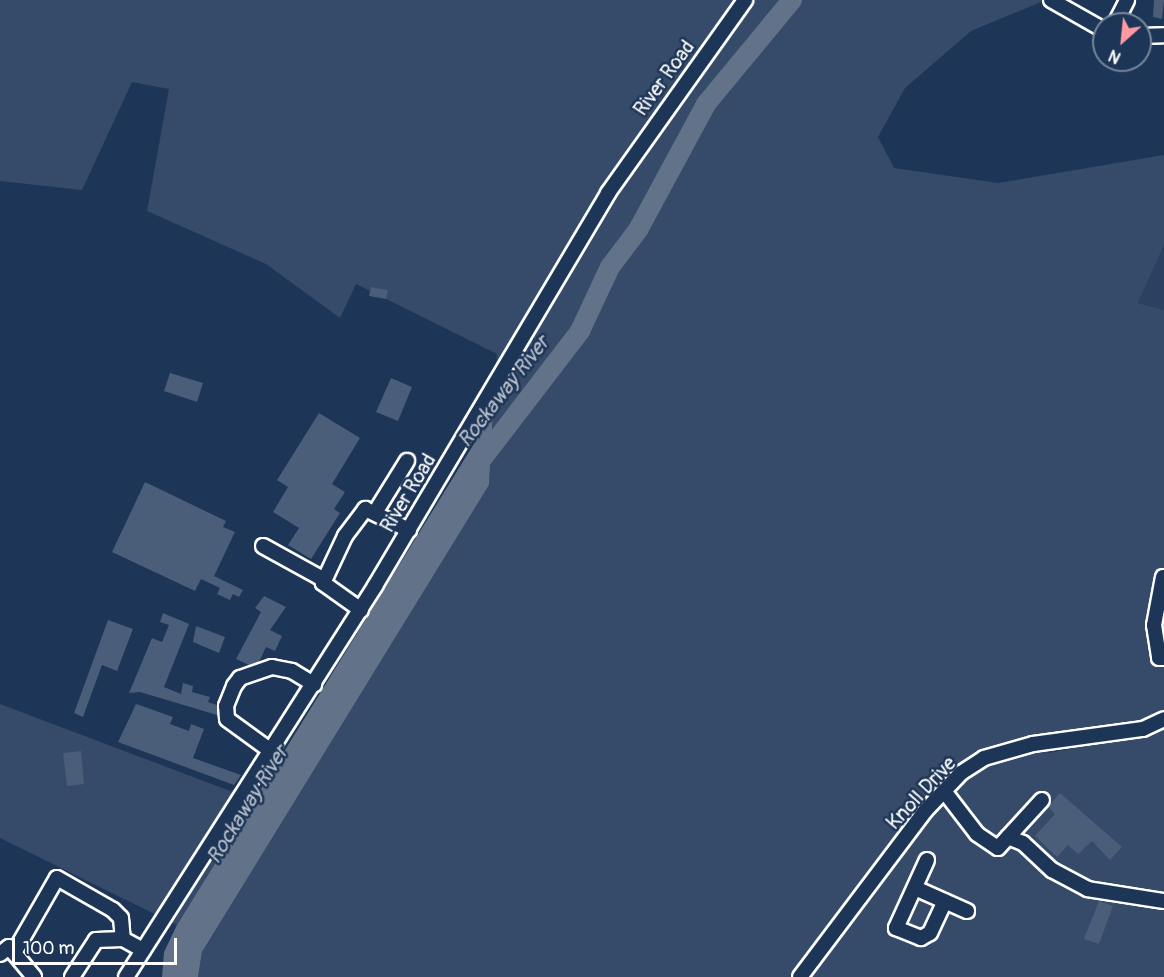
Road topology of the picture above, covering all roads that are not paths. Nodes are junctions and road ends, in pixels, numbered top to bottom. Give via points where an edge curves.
1 (746, 0) edge
2 (1051, 0) edge
3 (1092, 23) edge
4 (407, 461) dead end
5 (376, 511) junction
6 (409, 530) junction
7 (263, 546) dead end
8 (1163, 577) edge
9 (323, 579) junction
10 (360, 610) junction
11 (1164, 658) edge
12 (314, 684) junction
13 (1164, 719) edge
14 (271, 751) junction
15 (944, 791) junction
16 (1042, 800) dead end
17 (1008, 837) junction
18 (927, 860) dead end
19 (915, 888) junction
20 (945, 901) junction
21 (1164, 901) edge
22 (968, 911) dead end
23 (123, 939) junction
24 (143, 950) junction
25 (7, 954) edge
26 (34, 977) edge
27 (72, 977) edge
28 (126, 977) edge
29 (800, 977) edge

1 - 6 street, River Road via 608,193
2 - 3 street
4 - 5 street
5 - 6 street
5 - 9 street via 365,509
6 - 10 street, River Road
7 - 9 street
8 - 11 street via 1154,625 1159,658
9 - 10 street via 322,583
10 - 12 street, River Road
12 - 14 street, River Road
12 - 14 street via 292,671 272,667 240,678 234,686 227,719
13 - 15 street, Knoll Drive via 1143,729 1033,744 984,758
14 - 24 street, River Road
15 - 17 street via 977,834 998,848
15 - 29 street, Knoll Drive
16 - 17 street
17 - 21 street via 1023,843 1052,870 1087,889
18 - 19 street
19 - 20 street
19 - 20 street via 896,928 914,939 930,933
20 - 22 street
23 - 24 street
23 - 25 street via 121,918 113,910 57,878
23 - 27 street via 96,940
24 - 28 street, River Road
25 - 26 street

